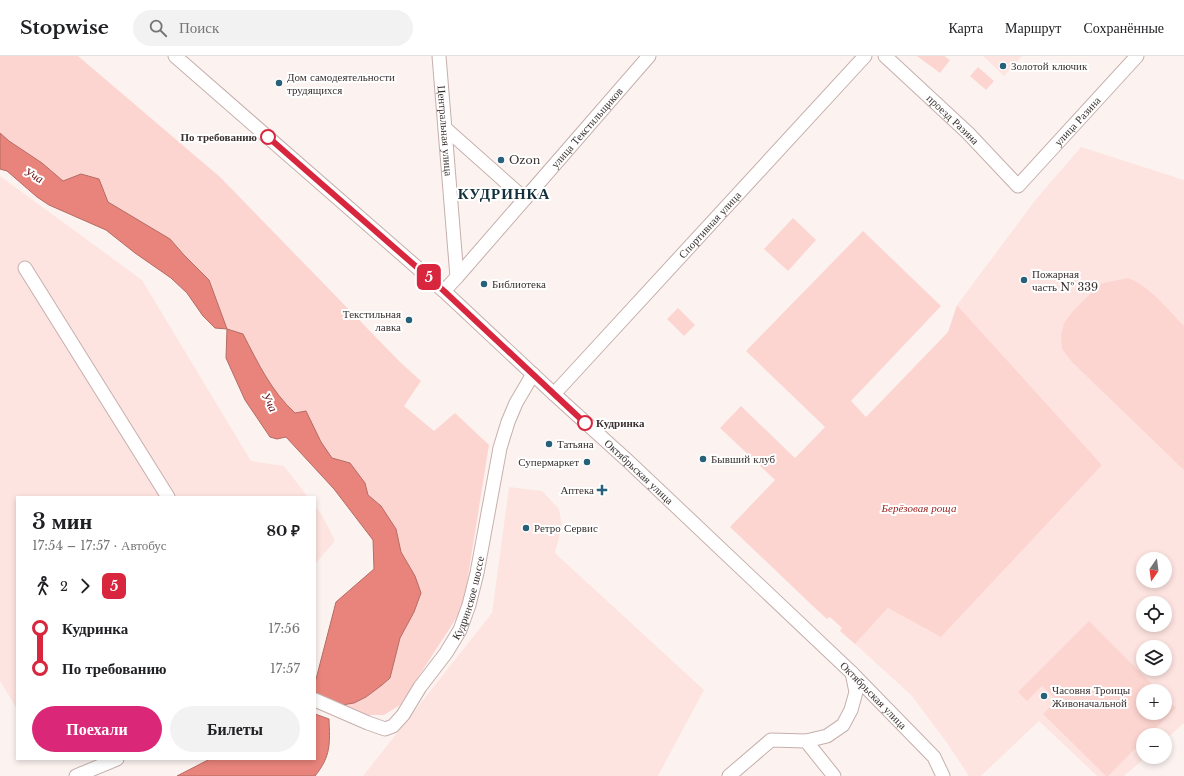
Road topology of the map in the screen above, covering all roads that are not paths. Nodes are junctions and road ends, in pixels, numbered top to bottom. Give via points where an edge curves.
1 (175, 56) edge
2 (439, 56) edge
3 (649, 56) edge
4 (865, 56) edge
5 (885, 56) edge
6 (1137, 56) edge
7 (445, 128) junction
8 (1018, 186) joint
9 (525, 199) junction
10 (24, 268) dead end
11 (457, 277) junction
12 (444, 291) junction
13 (534, 374) junction
14 (554, 394) junction
15 (167, 496) edge
16 (852, 673) junction
17 (316, 700) edge
18 (806, 741) junction
19 (115, 760) edge
20 (76, 776) edge
21 (729, 776) edge
22 (834, 776) edge
23 (943, 776) edge

1 - 12 street, Октябрьская улица
2 - 7 street, Центральная улица
3 - 9 street, улица Текстильщиков
4 - 14 street, Спортивная улица
5 - 8 street, проезд Разина via 968,133
6 - 8 street, улица Разина
7 - 9 street
7 - 11 street, Центральная улица
9 - 11 street, улица Текстильщиков
10 - 15 street
11 - 12 street, улица Текстильщиков
12 - 13 street, Октябрьская улица
13 - 14 street, Октябрьская улица
13 - 17 street, Кудринское шоссе via 516,403 508,422 500,448 469,605 460,630 446,653 403,715 393,726 385,729
14 - 16 street, Октябрьская улица
16 - 18 street via 856,692 843,725 827,736
16 - 23 street, Октябрьская улица via 934,757
18 - 21 street via 771,740
18 - 22 street
19 - 20 street

